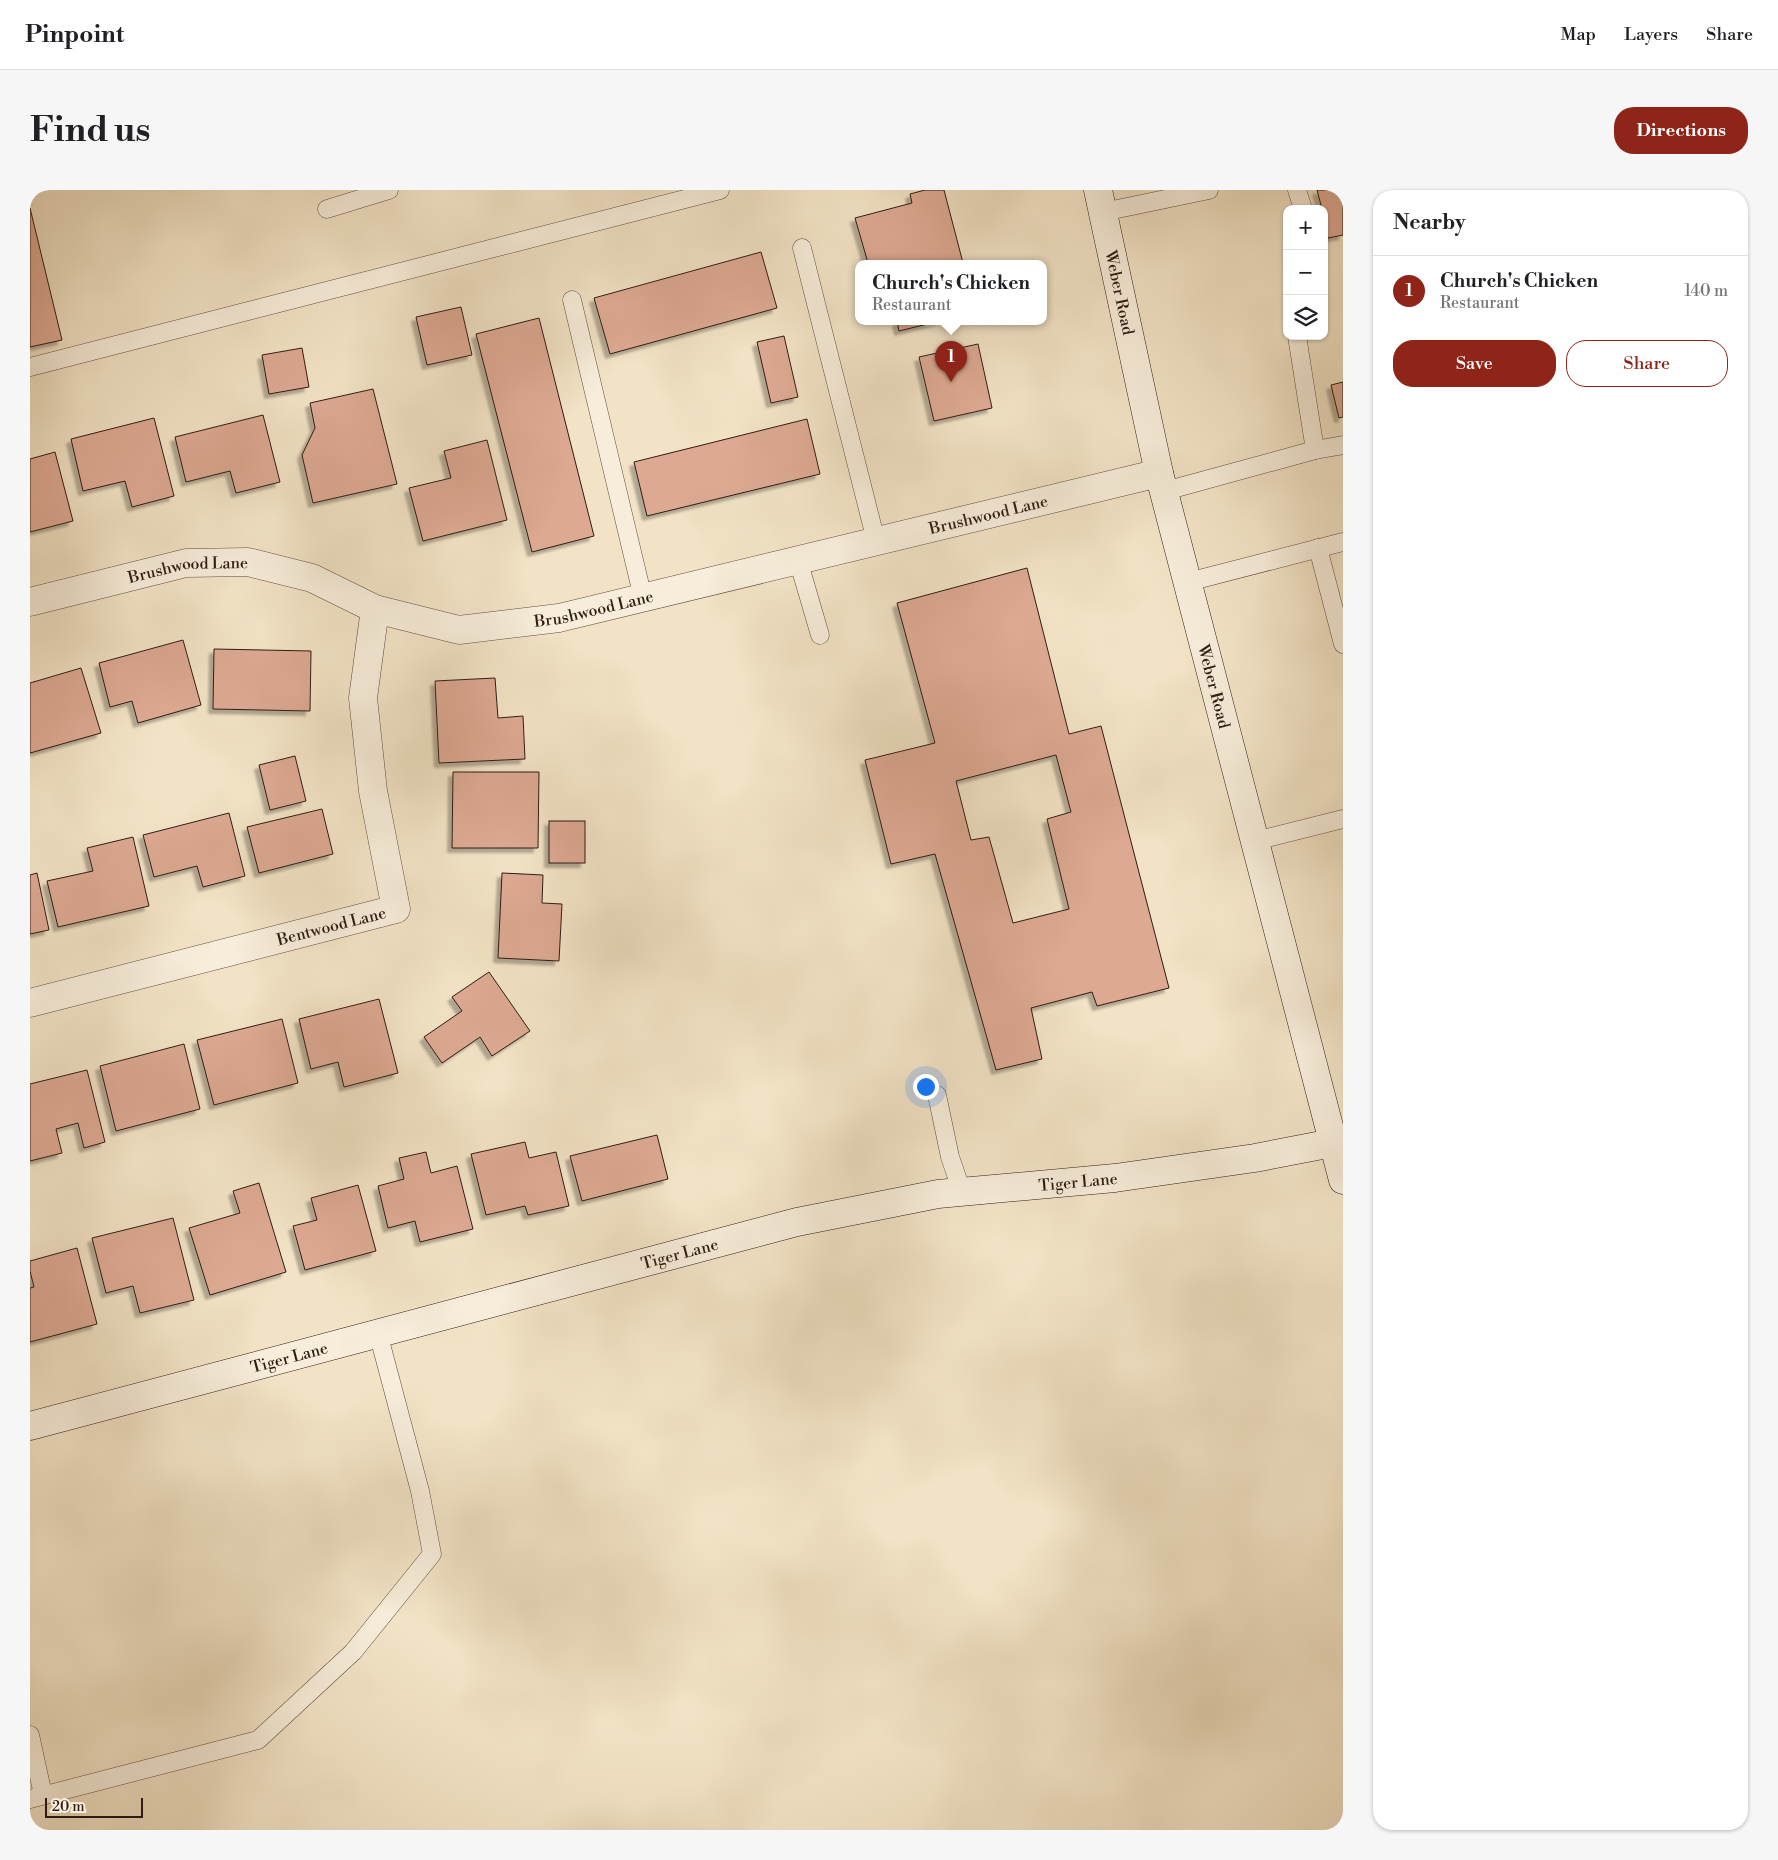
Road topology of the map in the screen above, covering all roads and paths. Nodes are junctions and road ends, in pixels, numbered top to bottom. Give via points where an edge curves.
1 (389, 190) edge
2 (720, 190) edge
3 (1209, 190) edge
4 (1297, 190) edge
5 (1100, 201) edge
6 (1302, 205) edge
7 (327, 209) dead end
8 (802, 248) dead end
9 (572, 300) dead end
10 (1298, 340) edge
11 (30, 367) edge
12 (1343, 445) edge
13 (1315, 450) junction
14 (1162, 482) junction
15 (876, 541) junction
16 (1343, 542) edge
17 (1318, 548) junction
18 (798, 560) junction
19 (1188, 582) junction
20 (643, 598) junction
21 (30, 602) edge
22 (375, 609) junction
23 (820, 635) dead end
24 (1343, 644) edge
25 (1343, 819) edge
26 (1255, 841) junction
27 (30, 1003) edge
28 (937, 1095) dead end
29 (1339, 1143) edge
30 (1343, 1180) edge
31 (962, 1192) junction
32 (378, 1334) junction
33 (30, 1426) edge
34 (30, 1735) edge
35 (37, 1797) edge

1 - 7 lane
2 - 11 lane
3 - 5 lane
4 - 6 lane
5 - 14 street, Weber Road
8 - 15 lane
9 - 20 lane
10 - 13 lane
12 - 13 lane
13 - 14 lane
14 - 15 street, Brushwood Lane
14 - 19 street, Weber Road
15 - 18 street, Brushwood Lane
16 - 17 lane
17 - 19 lane
17 - 24 lane
18 - 20 street, Brushwood Lane
18 - 23 lane
19 - 26 street, Weber Road
20 - 22 street, Brushwood Lane via 559,618 459,630
21 - 22 street, Brushwood Lane via 186,563 248,562 312,578
22 - 27 street, Bentwood Lane via 363,698 373,791 396,909
25 - 26 lane
26 - 29 street, Weber Road
28 - 31 lane via 950,1157
29 - 30 street, Weber Road
29 - 31 street, Tiger Lane via 1115,1178
31 - 32 street, Tiger Lane via 797,1222
32 - 33 street, Tiger Lane
32 - 35 lane via 420,1491 432,1554 353,1652 258,1740
34 - 35 lane

